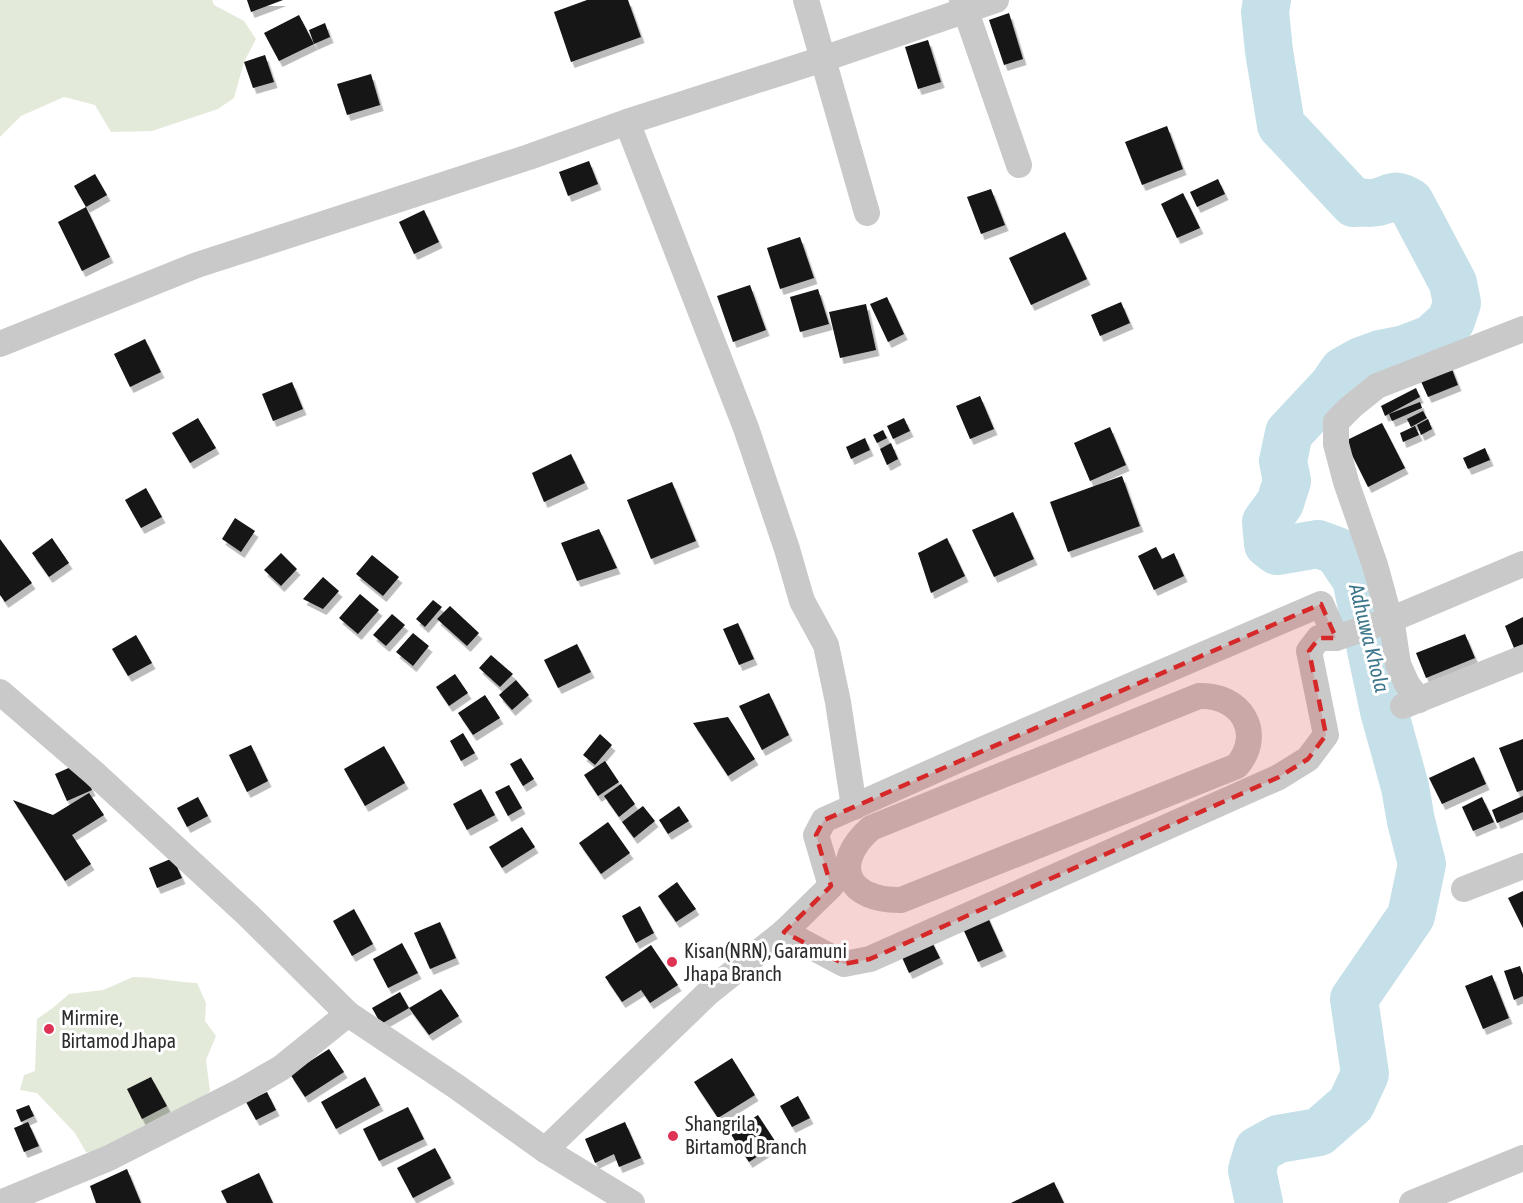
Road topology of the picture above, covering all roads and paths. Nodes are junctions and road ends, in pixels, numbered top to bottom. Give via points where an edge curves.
1 (806, 0) edge
2 (996, 0) edge
3 (964, 5) edge
4 (823, 59) junction
5 (627, 122) junction
6 (1019, 165) dead end
7 (867, 213) dead end
8 (1523, 329) edge
9 (0, 344) edge
10 (1523, 564) edge
11 (1386, 622) junction
12 (1341, 636) junction
13 (1523, 658) edge
14 (0, 692) edge
15 (1199, 696) joint
16 (854, 807) junction
17 (1523, 866) edge
18 (1464, 889) dead end
19 (784, 932) junction
20 (348, 1014) junction
21 (545, 1150) junction
22 (1523, 1158) edge
23 (0, 1203) edge
24 (632, 1203) edge
25 (1412, 1203) edge

1 - 4 street
2 - 3 street
3 - 4 street
3 - 6 street
4 - 5 street
4 - 7 street
5 - 9 street via 197,265
5 - 16 street via 746,428 802,601 826,645
8 - 11 street via 1377,386 1336,422 1335,444 1375,566
10 - 11 street
11 - 12 street
11 - 13 street via 1411,703
12 - 16 street via 1321,604
12 - 19 street via 1319,638 1309,651 1326,735 1308,759 1279,777 870,959 844,964
14 - 20 street via 249,916
15 - 15 street via 871,828 851,850 848,863 854,884 878,898 902,900 1237,766 1250,742 1242,716 1223,699
16 - 19 street via 824,820 816,836 831,886
17 - 18 street
19 - 21 street via 709,992
20 - 21 street
20 - 23 street via 281,1068 234,1095 109,1158
21 - 24 street
22 - 25 street

